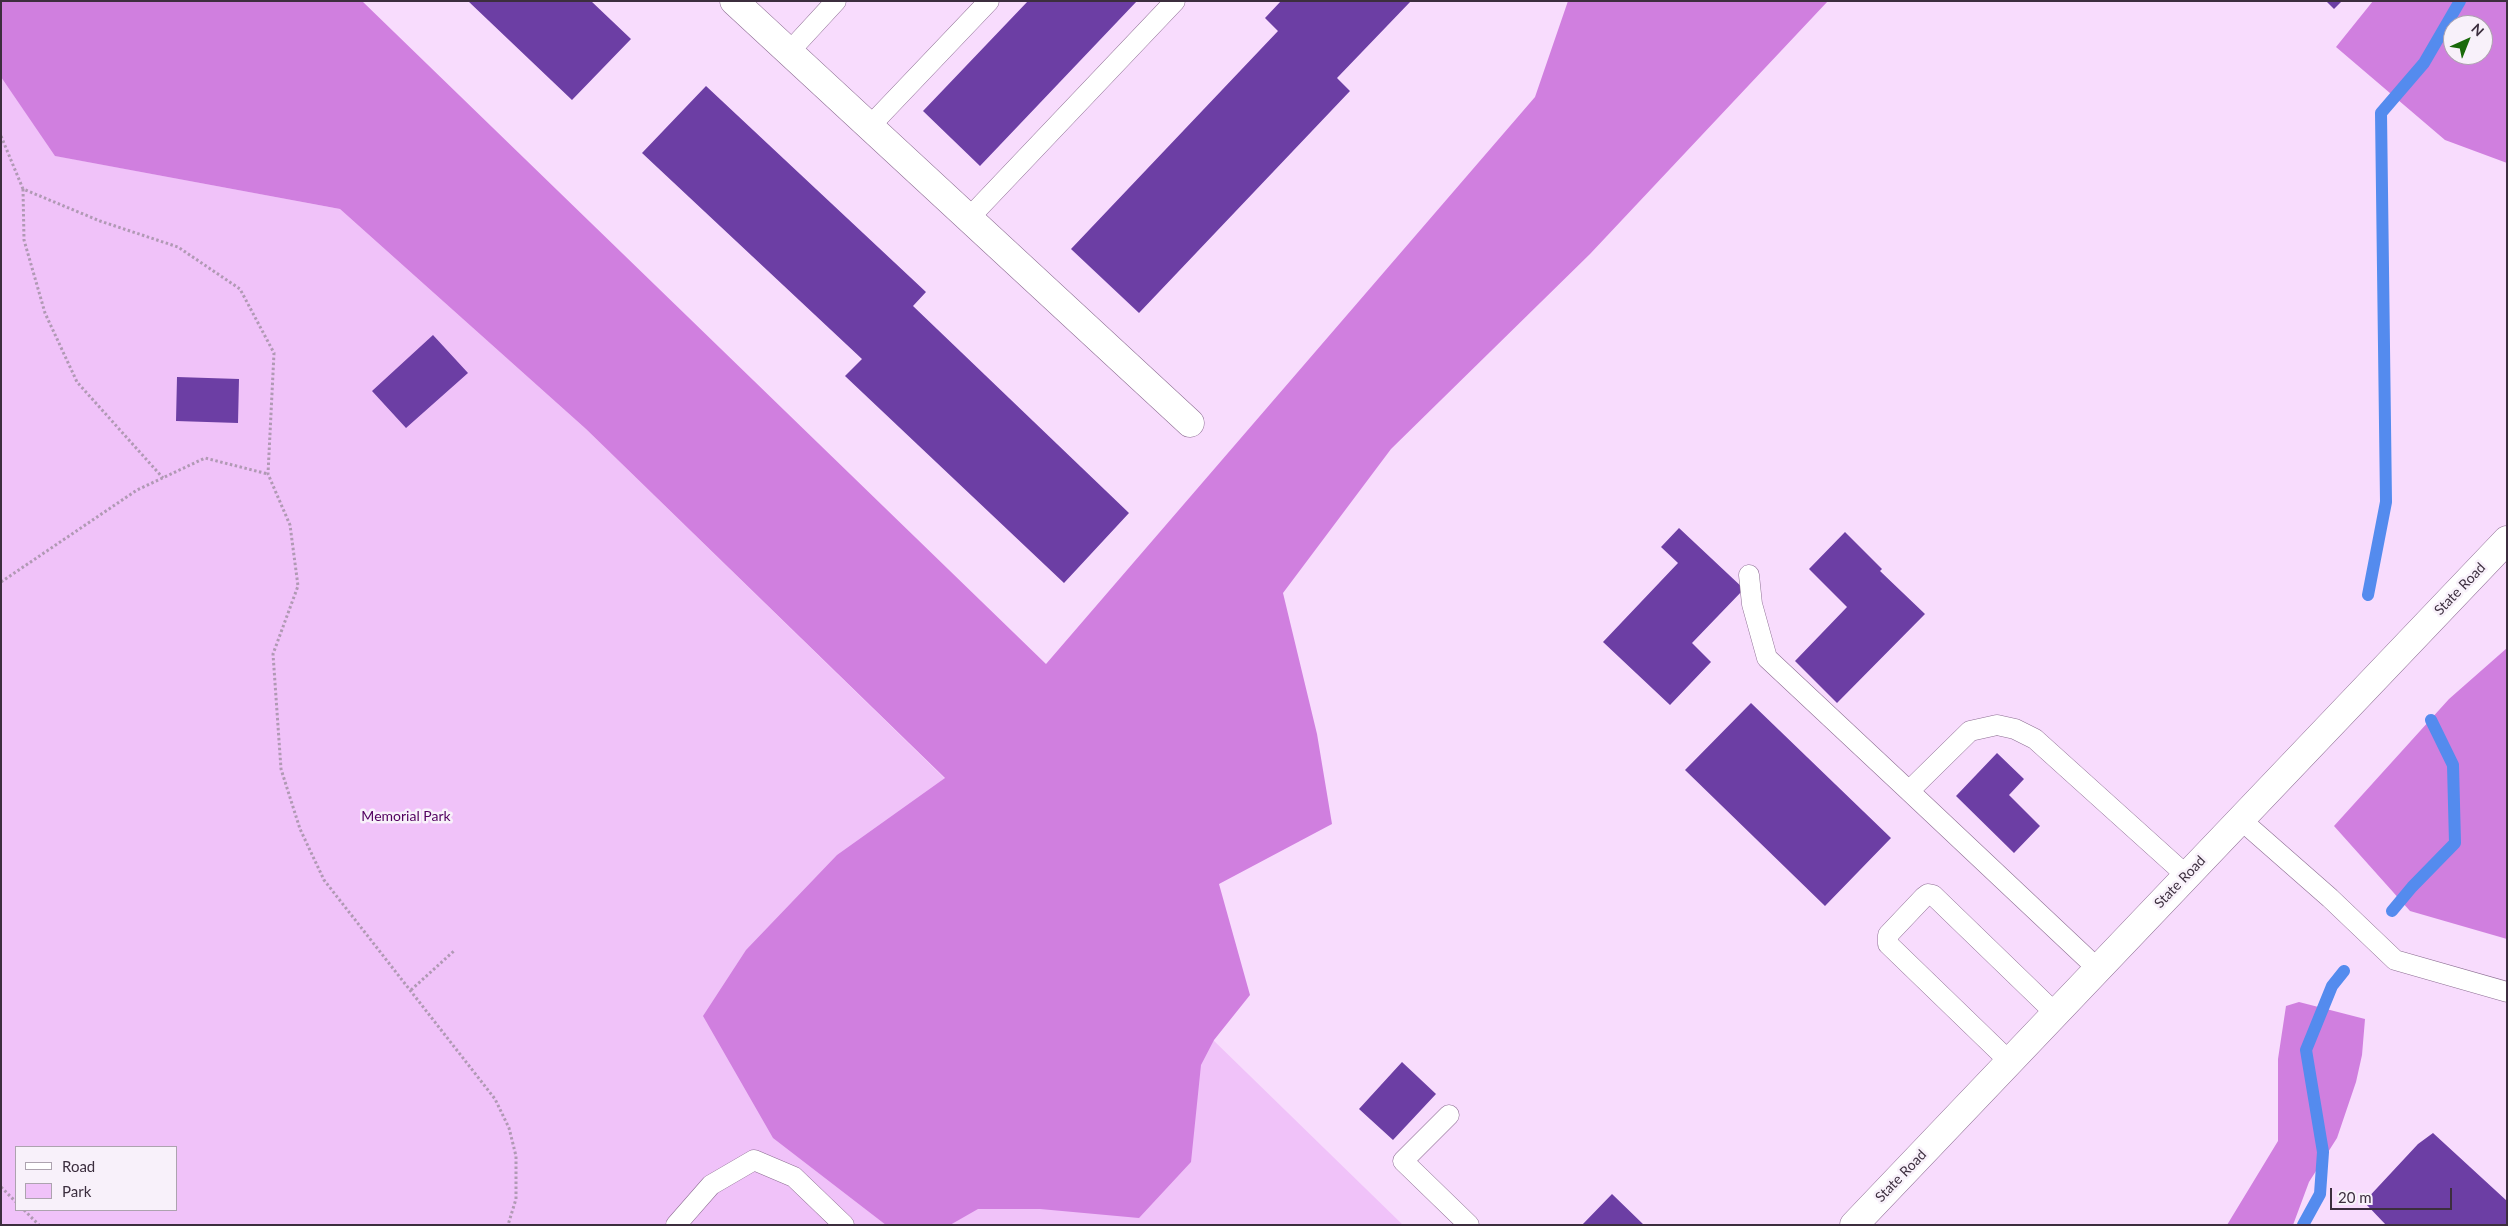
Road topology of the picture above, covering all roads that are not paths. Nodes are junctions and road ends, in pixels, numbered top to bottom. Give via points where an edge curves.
1 (734, 1) edge
2 (836, 1) edge
3 (989, 1) edge
4 (1175, 1) edge
5 (789, 52) junction
6 (870, 126) junction
7 (969, 218) junction
8 (1190, 423) dead end
9 (2507, 540) edge
10 (1749, 574) dead end
11 (1909, 791) junction
12 (2240, 819) junction
13 (2186, 876) junction
14 (2098, 969) junction
15 (2507, 992) edge
16 (2056, 1013) junction
17 (2010, 1062) junction
18 (1449, 1115) dead end
19 (842, 1224) edge
20 (676, 1225) edge
21 (1469, 1225) edge
22 (1854, 1225) edge

1 - 5 main road
2 - 5 lane
3 - 6 lane
4 - 7 lane
5 - 6 main road
6 - 7 main road
7 - 8 main road
9 - 12 main road, State Road
10 - 11 lane via 1752,604 1767,658
11 - 13 lane via 1970,732 1997,725 2015,728 2035,739
11 - 14 lane
12 - 13 main road, State Road
12 - 15 lane via 2395,960
13 - 14 main road, State Road
14 - 16 main road, State Road
16 - 17 main road, State Road
16 - 17 lane via 1933,895 1924,897 1888,935 1888,944
17 - 22 main road, State Road
18 - 21 lane via 1404,1160
19 - 20 lane via 794,1176 754,1160 711,1186

